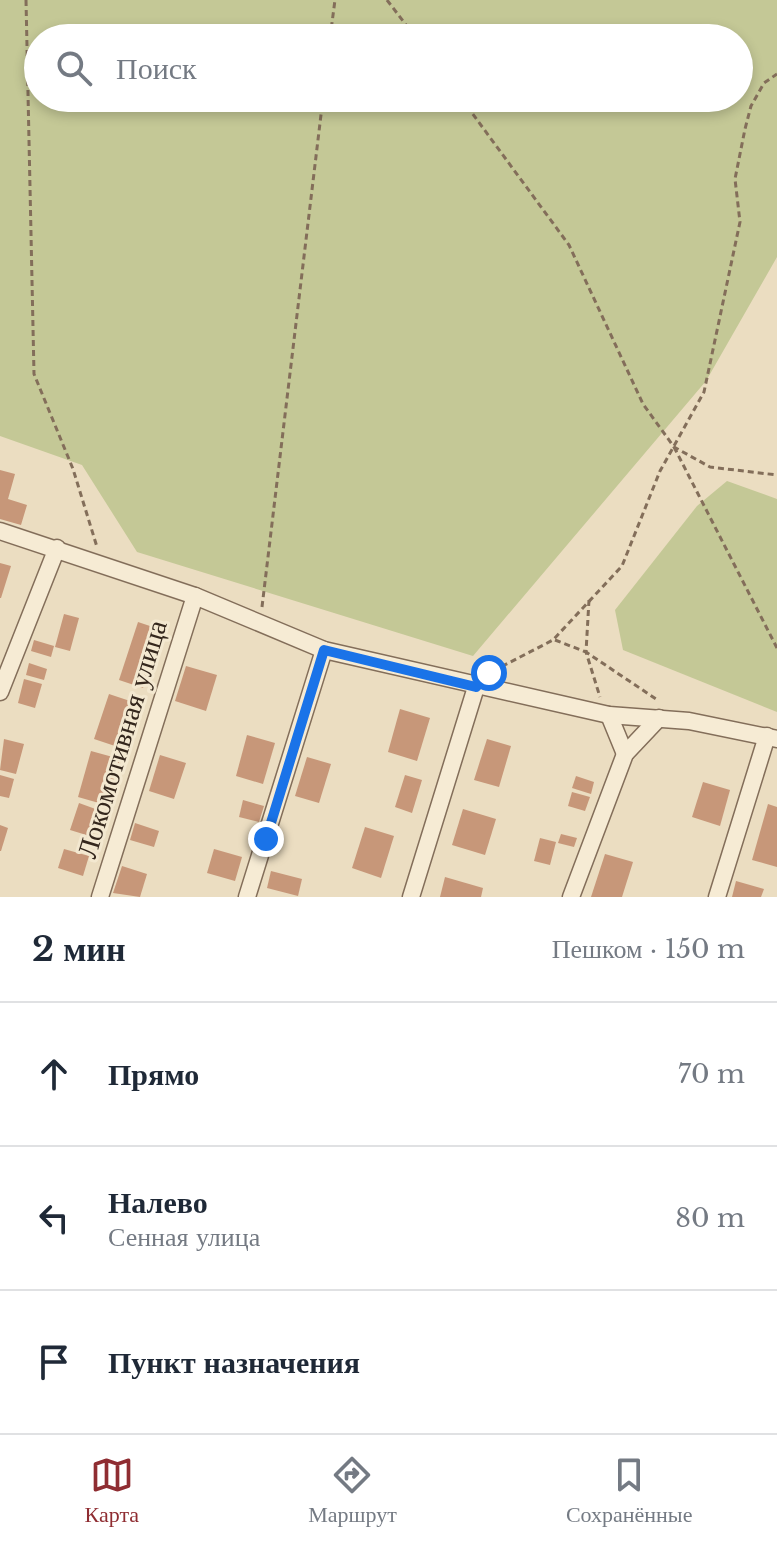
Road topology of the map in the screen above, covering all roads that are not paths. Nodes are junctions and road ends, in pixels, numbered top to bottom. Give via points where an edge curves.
1 (0, 531) edge
2 (57, 548) junction
3 (195, 596) junction
4 (324, 650) junction
5 (476, 687) junction
6 (0, 692) edge
7 (661, 711) junction
8 (609, 715) junction
9 (772, 738) edge
10 (625, 754) junction
11 (100, 897) edge
12 (247, 897) edge
13 (411, 897) edge
14 (571, 897) edge
15 (717, 897) edge

1 - 2 street
2 - 3 street
2 - 6 street
3 - 4 street
3 - 11 street, Локомотивная улица
4 - 5 street
4 - 12 street
5 - 8 street
5 - 13 street
7 - 8 street
7 - 9 street
7 - 10 street
8 - 10 street
9 - 15 street
10 - 14 street

